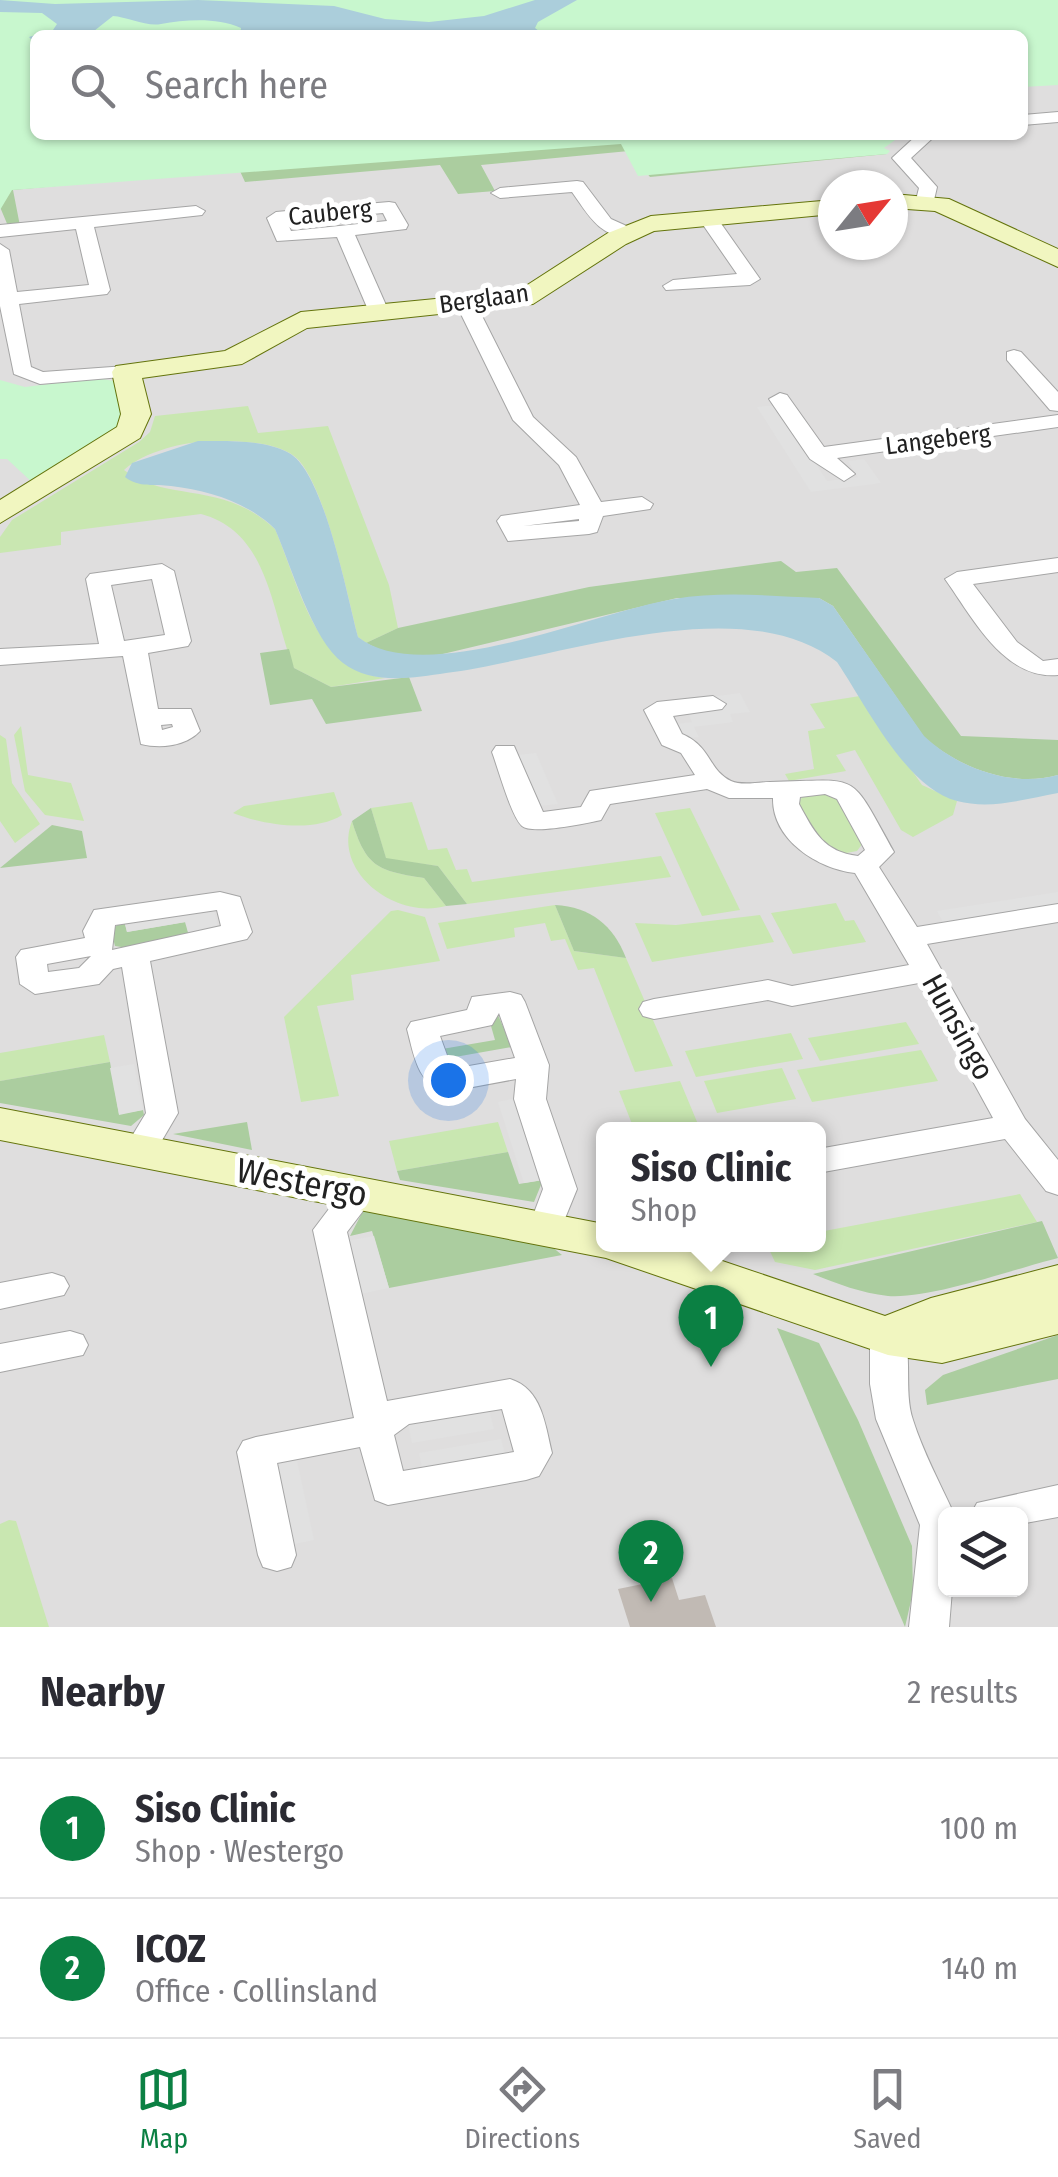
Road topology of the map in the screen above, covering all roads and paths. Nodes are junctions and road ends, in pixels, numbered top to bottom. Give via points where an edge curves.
1 (1058, 117) edge
2 (1028, 120) edge
3 (921, 140) edge
4 (500, 193) dead end
5 (925, 200) junction
6 (908, 201) edge
7 (818, 208) edge
8 (196, 211) dead end
9 (708, 219) junction
10 (84, 222) junction
11 (0, 230) edge
12 (344, 231) junction
13 (624, 232) junction
14 (0, 250) edge
15 (1058, 259) edge
16 (673, 286) dead end
17 (7, 298) junction
18 (466, 304) junction
19 (379, 312) junction
20 (1014, 356) dead end
21 (126, 372) junction
22 (780, 399) dead end
23 (1058, 406) edge
24 (1058, 422) edge
25 (818, 454) junction
26 (844, 474) dead end
27 (642, 504) dead end
28 (0, 514) edge
29 (1058, 564) edge
30 (0, 656) edge
31 (1048, 668) edge
32 (713, 704) dead end
33 (148, 718) dead end
34 (505, 752) dead end
35 (708, 780) junction
36 (788, 790) junction
37 (864, 866) junction
38 (1058, 912) edge
39 (910, 938) junction
40 (113, 953) dead end
41 (928, 972) junction
42 (654, 1009) dead end
43 (532, 1065) dead end
44 (0, 1124) edge
45 (1012, 1126) junction
46 (139, 1151) junction
47 (826, 1160) edge
48 (1058, 1183) edge
49 (359, 1194) junction
50 (545, 1229) junction
51 (596, 1240) edge
52 (641, 1252) edge
53 (1058, 1283) edge
54 (52, 1286) dead end
55 (0, 1296) edge
56 (1058, 1316) edge
57 (888, 1336) junction
58 (70, 1345) dead end
59 (0, 1358) edge
60 (1058, 1500) edge
61 (1024, 1507) edge
62 (938, 1515) edge
63 (277, 1555) dead end
64 (938, 1556) edge
65 (929, 1627) edge

1 - 2 street
3 - 5 street via 901,158 928,187
4 - 13 street via 577,186 604,223
5 - 6 street
5 - 15 street
7 - 9 street, Berglaan
8 - 10 street
9 - 13 street, Berglaan
9 - 16 street via 750,278
10 - 11 street
10 - 17 street via 100,290
12 - 12 street, Cauberg via 284,237 276,218 389,206 399,225
12 - 19 street, Cauberg
13 - 18 street, Berglaan via 546,289
14 - 17 street
17 - 21 street via 21,370 28,375
18 - 19 street, Berglaan
18 - 27 street via 524,420 568,462 593,510
19 - 21 street, Berglaan via 294,322 223,360
20 - 23 street
21 - 28 street via 136,414 130,432
22 - 25 street
24 - 25 street, Langeberg
25 - 26 street
29 - 31 street via 958,579 1008,647
30 - 33 street via 123,648
32 - 35 street via 657,710 671,739 692,748
34 - 35 street via 533,822 591,814 600,797
35 - 36 street via 721,789
36 - 37 street via 784,804 812,852
36 - 37 street via 829,784 848,794 880,852
37 - 39 street, Hunsingo
38 - 39 street
39 - 41 street, Hunsingo
40 - 46 street via 162,1113
41 - 42 street via 792,996 768,990
41 - 45 street, Hunsingo
43 - 50 street via 530,1099 560,1189
44 - 46 street, Westergo
45 - 47 street
45 - 48 street, Hunsingo
46 - 49 street, Westergo
49 - 50 street, Westergo
49 - 63 street via 330,1230 375,1429 256,1452
50 - 51 street, Westergo
52 - 57 street
53 - 57 street via 931,1316
54 - 55 street
56 - 57 street via 942,1344
57 - 62 street via 894,1419
58 - 59 street
60 - 61 street
64 - 65 street

